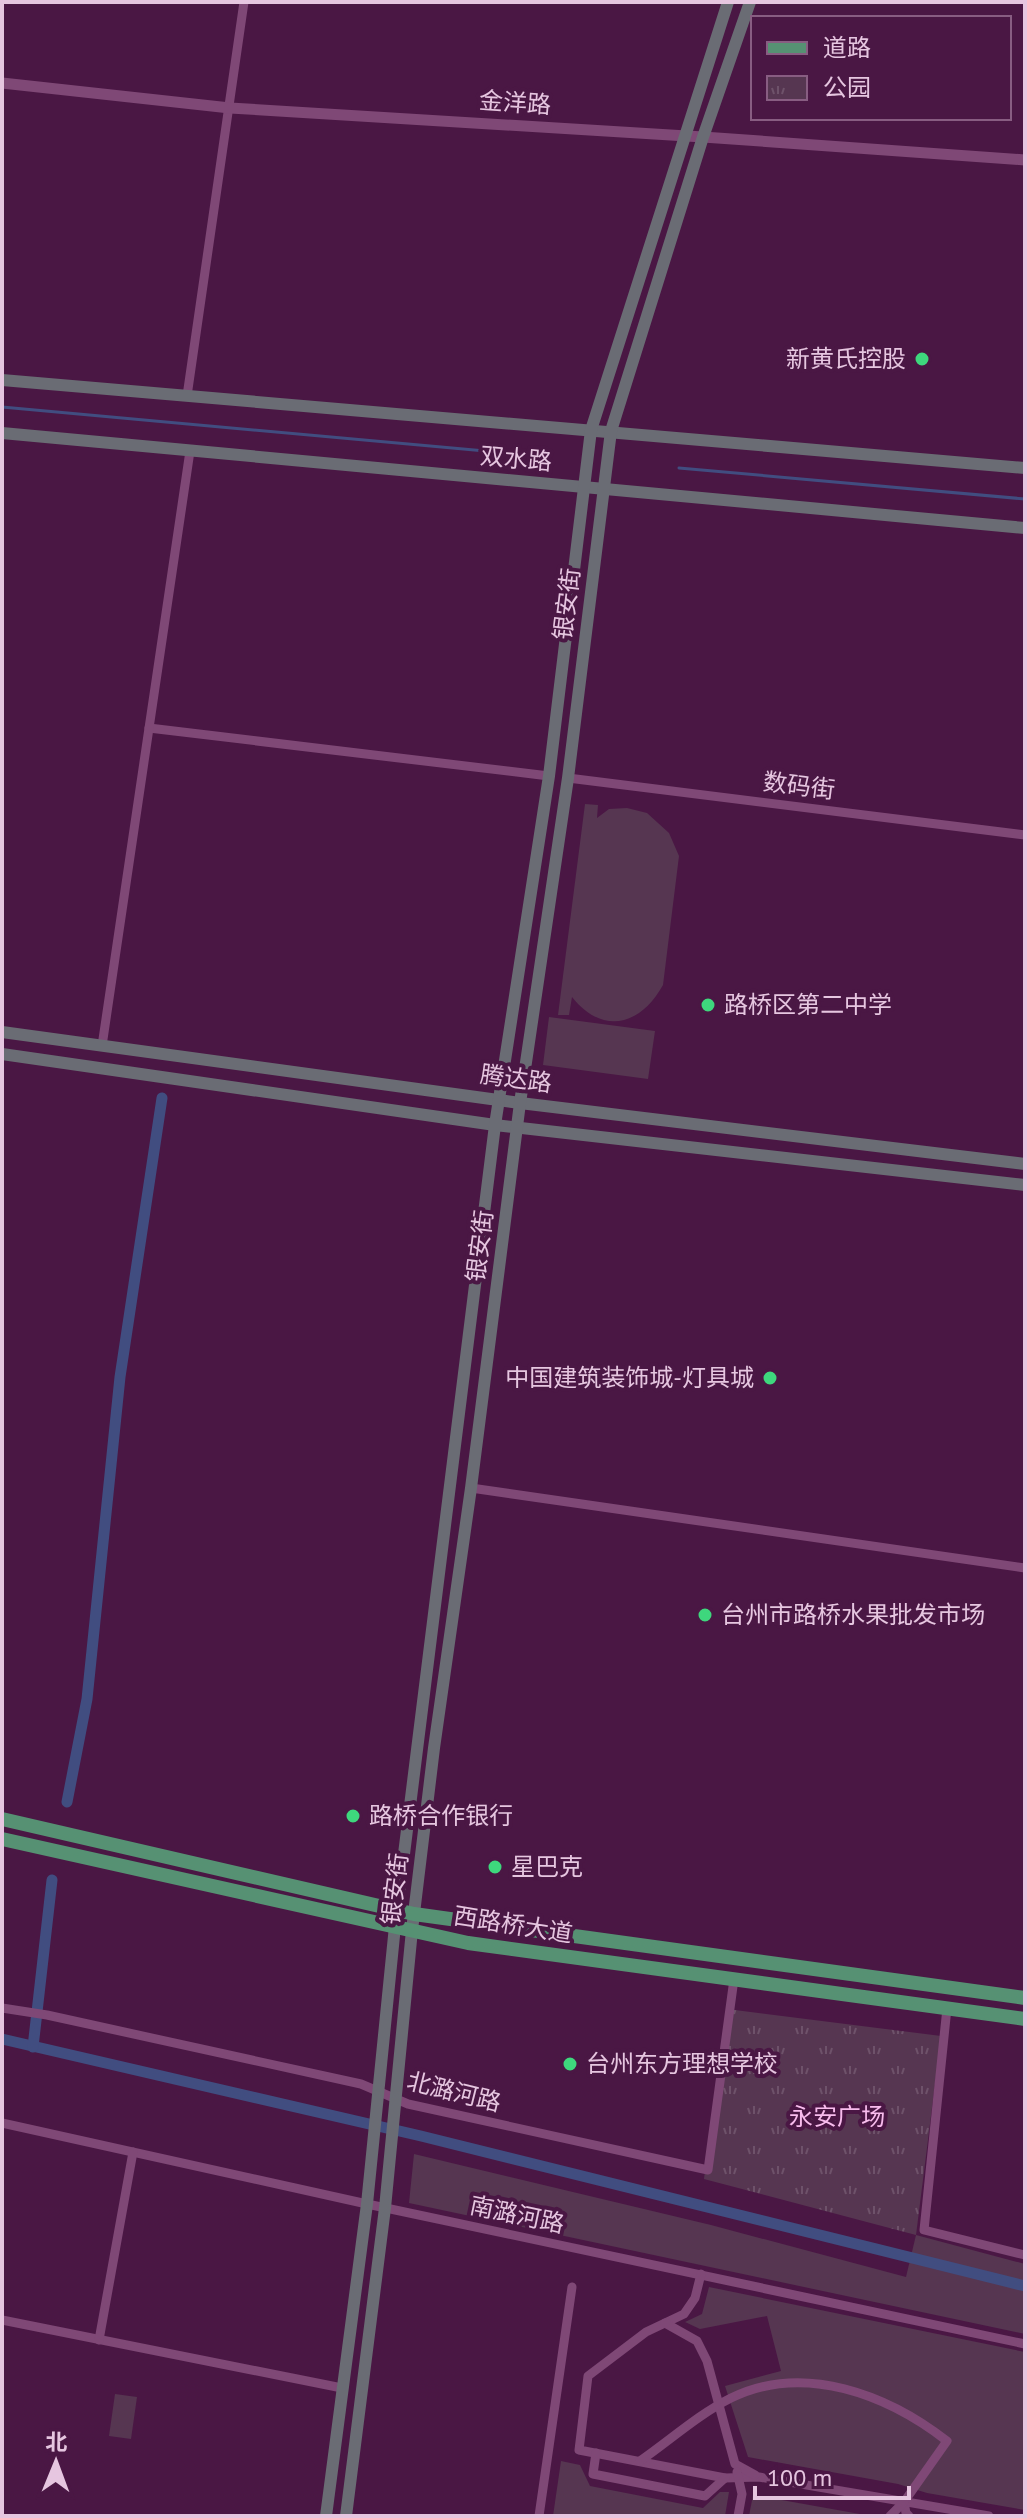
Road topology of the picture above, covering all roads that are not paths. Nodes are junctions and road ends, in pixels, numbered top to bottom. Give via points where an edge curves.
1 (244, 2) edge
2 (728, 2) edge
3 (750, 2) edge
4 (2, 83) edge
5 (230, 108) junction
6 (684, 136) junction
7 (703, 137) junction
8 (1025, 160) edge
9 (2, 380) edge
10 (187, 396) junction
11 (591, 430) junction
12 (611, 431) junction
13 (2, 433) edge
14 (190, 451) junction
15 (1025, 468) edge
16 (584, 488) junction
17 (604, 490) junction
18 (1025, 528) edge
19 (149, 728) junction
20 (549, 776) junction
21 (568, 778) junction
22 (1025, 835) edge
23 (2, 1032) edge
24 (102, 1046) junction
25 (2, 1054) edge
26 (500, 1098) junction
27 (520, 1103) junction
28 (495, 1125) junction
29 (517, 1127) junction
30 (1025, 1164) edge
31 (1025, 1185) edge
32 (471, 1488) junction
33 (1025, 1568) edge
34 (2, 1819) edge
35 (2, 1839) edge
36 (397, 1909) junction
37 (414, 1914) junction
38 (395, 1926) junction
39 (412, 1930) junction
40 (734, 1979) junction
41 (1025, 1998) edge
42 (2, 2008) edge
43 (947, 2008) junction
44 (1025, 2019) edge
45 (378, 2097) junction
46 (395, 2103) junction
47 (2, 2123) edge
48 (133, 2152) junction
49 (367, 2204) junction
50 (385, 2208) junction
51 (1025, 2255) edge
52 (701, 2274) junction
53 (572, 2287) dead end
54 (2, 2320) edge
55 (665, 2323) junction
56 (99, 2340) junction
57 (1025, 2344) edge
58 (342, 2388) junction
59 (719, 2406) junction
60 (596, 2453) junction
61 (640, 2461) junction
62 (735, 2464) junction
63 (738, 2477) junction
64 (759, 2477) junction
65 (725, 2478) junction
66 (904, 2502) junction
67 (326, 2516) edge
68 (346, 2516) edge
69 (539, 2516) edge
70 (738, 2516) edge
71 (890, 2516) edge
72 (909, 2516) edge
73 (989, 2516) edge

1 - 5 street
2 - 6 main road, 银安街
3 - 7 main road, 银安街
4 - 5 street, 金洋路
5 - 6 street, 金洋路
5 - 10 street
6 - 7 street, 金洋路
6 - 11 main road, 银安街
7 - 8 street, 金洋路
7 - 12 main road, 银安街
9 - 10 main road, 双水路
10 - 11 main road, 双水路
11 - 12 main road, 双水路
11 - 16 main road, 银安街
12 - 15 main road, 双水路
12 - 17 main road, 银安街
13 - 14 main road, 双水路
14 - 16 main road, 双水路
14 - 19 street
16 - 17 main road, 双水路
16 - 20 main road, 银安街
17 - 18 main road, 双水路
17 - 21 main road, 银安街
19 - 20 street
19 - 24 street
20 - 26 main road, 银安街
21 - 22 street, 数码街
21 - 27 main road, 银安街
23 - 24 main road, 腾达路
24 - 26 main road, 腾达路
25 - 28 main road, 腾达路
26 - 27 main road, 腾达路
26 - 28 main road, 银安街
27 - 29 main road, 银安街
27 - 30 main road, 腾达路
28 - 29 main road, 腾达路
28 - 36 main road, 银安街
29 - 31 main road, 腾达路
29 - 32 main road, 银安街
32 - 33 street
32 - 37 main road, 银安街
34 - 36 main road, 西路桥大道
35 - 38 main road, 西路桥大道
36 - 37 main road, 西路桥大道
36 - 38 main road, 银安街
37 - 39 main road, 银安街
37 - 41 main road, 西路桥大道
38 - 39 main road, 西路桥大道
38 - 45 main road, 银安街
39 - 40 main road, 西路桥大道 via 468,1943
39 - 46 main road, 银安街
40 - 43 main road, 西路桥大道
40 - 46 street, 北潞河路 via 708,2170
42 - 45 street, 北潞河路 via 361,2084
43 - 44 main road, 西路桥大道
43 - 51 street via 924,2230
45 - 46 street, 北潞河路
45 - 49 main road, 银安街
46 - 50 main road, 银安街
47 - 48 street, 南潞河路
48 - 49 street, 南潞河路
48 - 56 street
49 - 50 street, 南潞河路
49 - 58 main road, 银安街
50 - 52 street, 南潞河路
50 - 68 main road, 银安街
52 - 55 street via 684,2314
52 - 57 street, 南潞河路
53 - 69 street
54 - 56 street
55 - 59 street via 697,2341
55 - 60 street via 588,2376 579,2450
56 - 58 street
58 - 67 main road, 银安街
59 - 61 street
59 - 62 street
59 - 66 street via 768,2387 814,2383 888,2402 947,2441
60 - 61 street
60 - 65 street via 593,2474 705,2496
61 - 65 street
62 - 63 street
62 - 64 street
63 - 64 street
63 - 65 street
63 - 70 street
64 - 66 street
66 - 71 street
66 - 72 street
66 - 73 street

